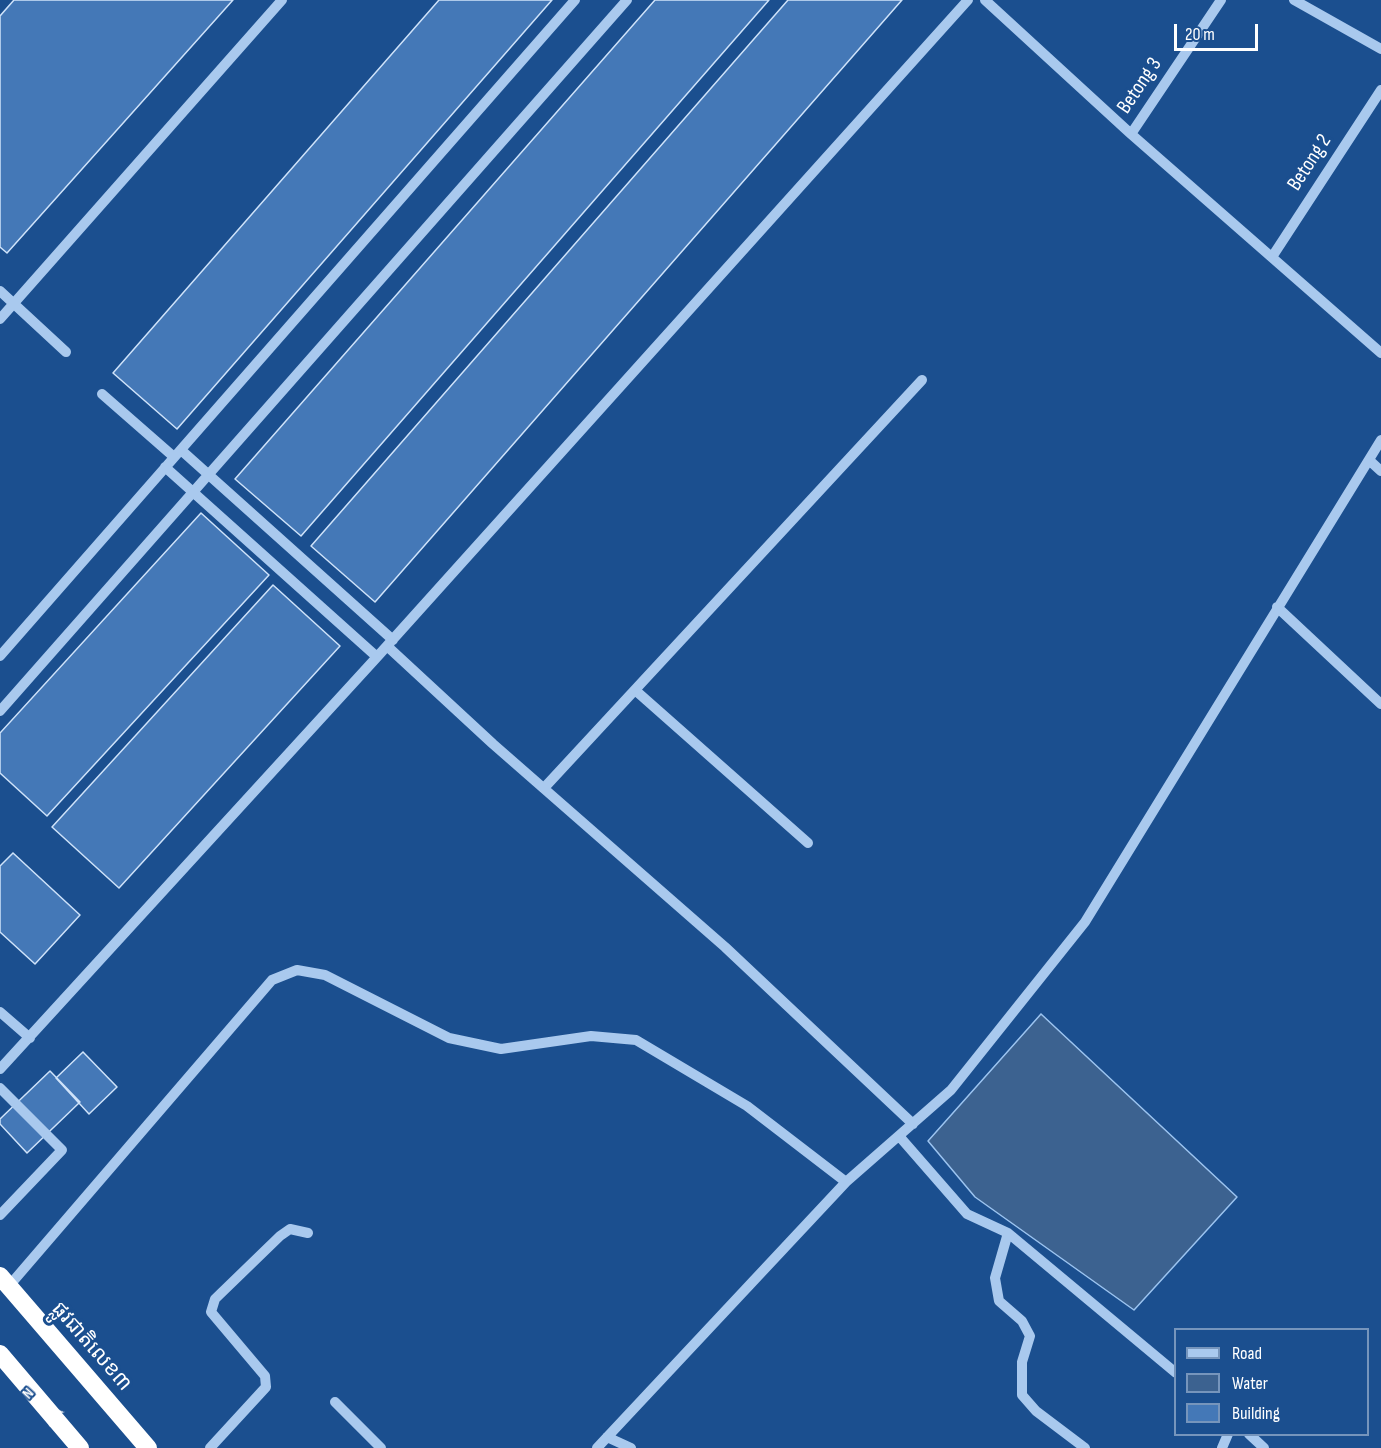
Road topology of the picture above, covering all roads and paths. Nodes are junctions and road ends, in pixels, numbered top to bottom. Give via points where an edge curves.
1 (282, 0) edge
2 (575, 0) edge
3 (627, 0) edge
4 (985, 0) edge
5 (1221, 0) edge
6 (1294, 0) edge
7 (962, 2) edge
8 (1381, 49) edge
9 (1381, 90) edge
10 (1131, 134) junction
11 (1272, 257) junction
12 (0, 291) edge
13 (14, 304) junction
14 (0, 319) edge
15 (66, 352) dead end
16 (1381, 353) edge
17 (922, 380) dead end
18 (102, 394) dead end
19 (1381, 441) edge
20 (178, 453) junction
21 (1369, 460) junction
22 (165, 467) junction
23 (1381, 471) edge
24 (208, 474) junction
25 (193, 492) junction
26 (1277, 607) junction
27 (390, 643) junction
28 (0, 656) edge
29 (377, 657) junction
30 (635, 690) junction
31 (1381, 704) edge
32 (0, 711) edge
33 (544, 788) junction
34 (808, 843) dead end
35 (0, 1012) edge
36 (30, 1038) junction
37 (0, 1069) edge
38 (0, 1088) edge
39 (912, 1124) junction
40 (899, 1136) junction
41 (846, 1182) junction
42 (0, 1215) edge
43 (308, 1233) dead end
44 (1008, 1233) junction
45 (5, 1281) edge
46 (0, 1354) edge
47 (1174, 1371) edge
48 (335, 1402) dead end
49 (1251, 1436) edge
50 (607, 1437) junction
51 (80, 1448) edge
52 (148, 1448) edge
53 (210, 1448) edge
54 (381, 1448) edge
55 (597, 1448) edge
56 (631, 1448) edge
57 (1085, 1448) edge
58 (1264, 1448) edge

1 - 13 street
2 - 20 street
3 - 24 street
4 - 10 street
5 - 10 street, Betong 3
6 - 8 street
7 - 27 street
9 - 11 street, Betong 2
10 - 11 street
11 - 16 street
12 - 13 street
13 - 14 street
13 - 15 street
17 - 30 street
18 - 20 street
19 - 21 street
20 - 22 street
20 - 24 street
21 - 23 street
21 - 26 street
22 - 25 street
22 - 28 street
24 - 25 street
24 - 27 street
25 - 29 street
25 - 32 street
26 - 31 street
26 - 39 street via 1085,922 951,1090
27 - 29 street
27 - 33 street
29 - 36 street
30 - 33 street
30 - 34 street
33 - 39 street via 725,947
35 - 36 street
36 - 37 street
38 - 42 street via 62,1149
39 - 40 street
40 - 41 street
40 - 44 street via 967,1214
41 - 45 street via 747,1106 636,1040 591,1036 501,1049 449,1038 325,975 297,970 272,981
41 - 50 street
43 - 53 street via 290,1229 280,1236 215,1299 211,1312 265,1376 266,1387
44 - 47 street
44 - 57 street via 995,1278 999,1301 1022,1320 1030,1336 1022,1362 1022,1395 1036,1412
45 - 52 highway, ផ្លូវជាតិលេខ៣
46 - 51 highway
48 - 54 street
49 - 58 street
50 - 55 street
50 - 56 street

